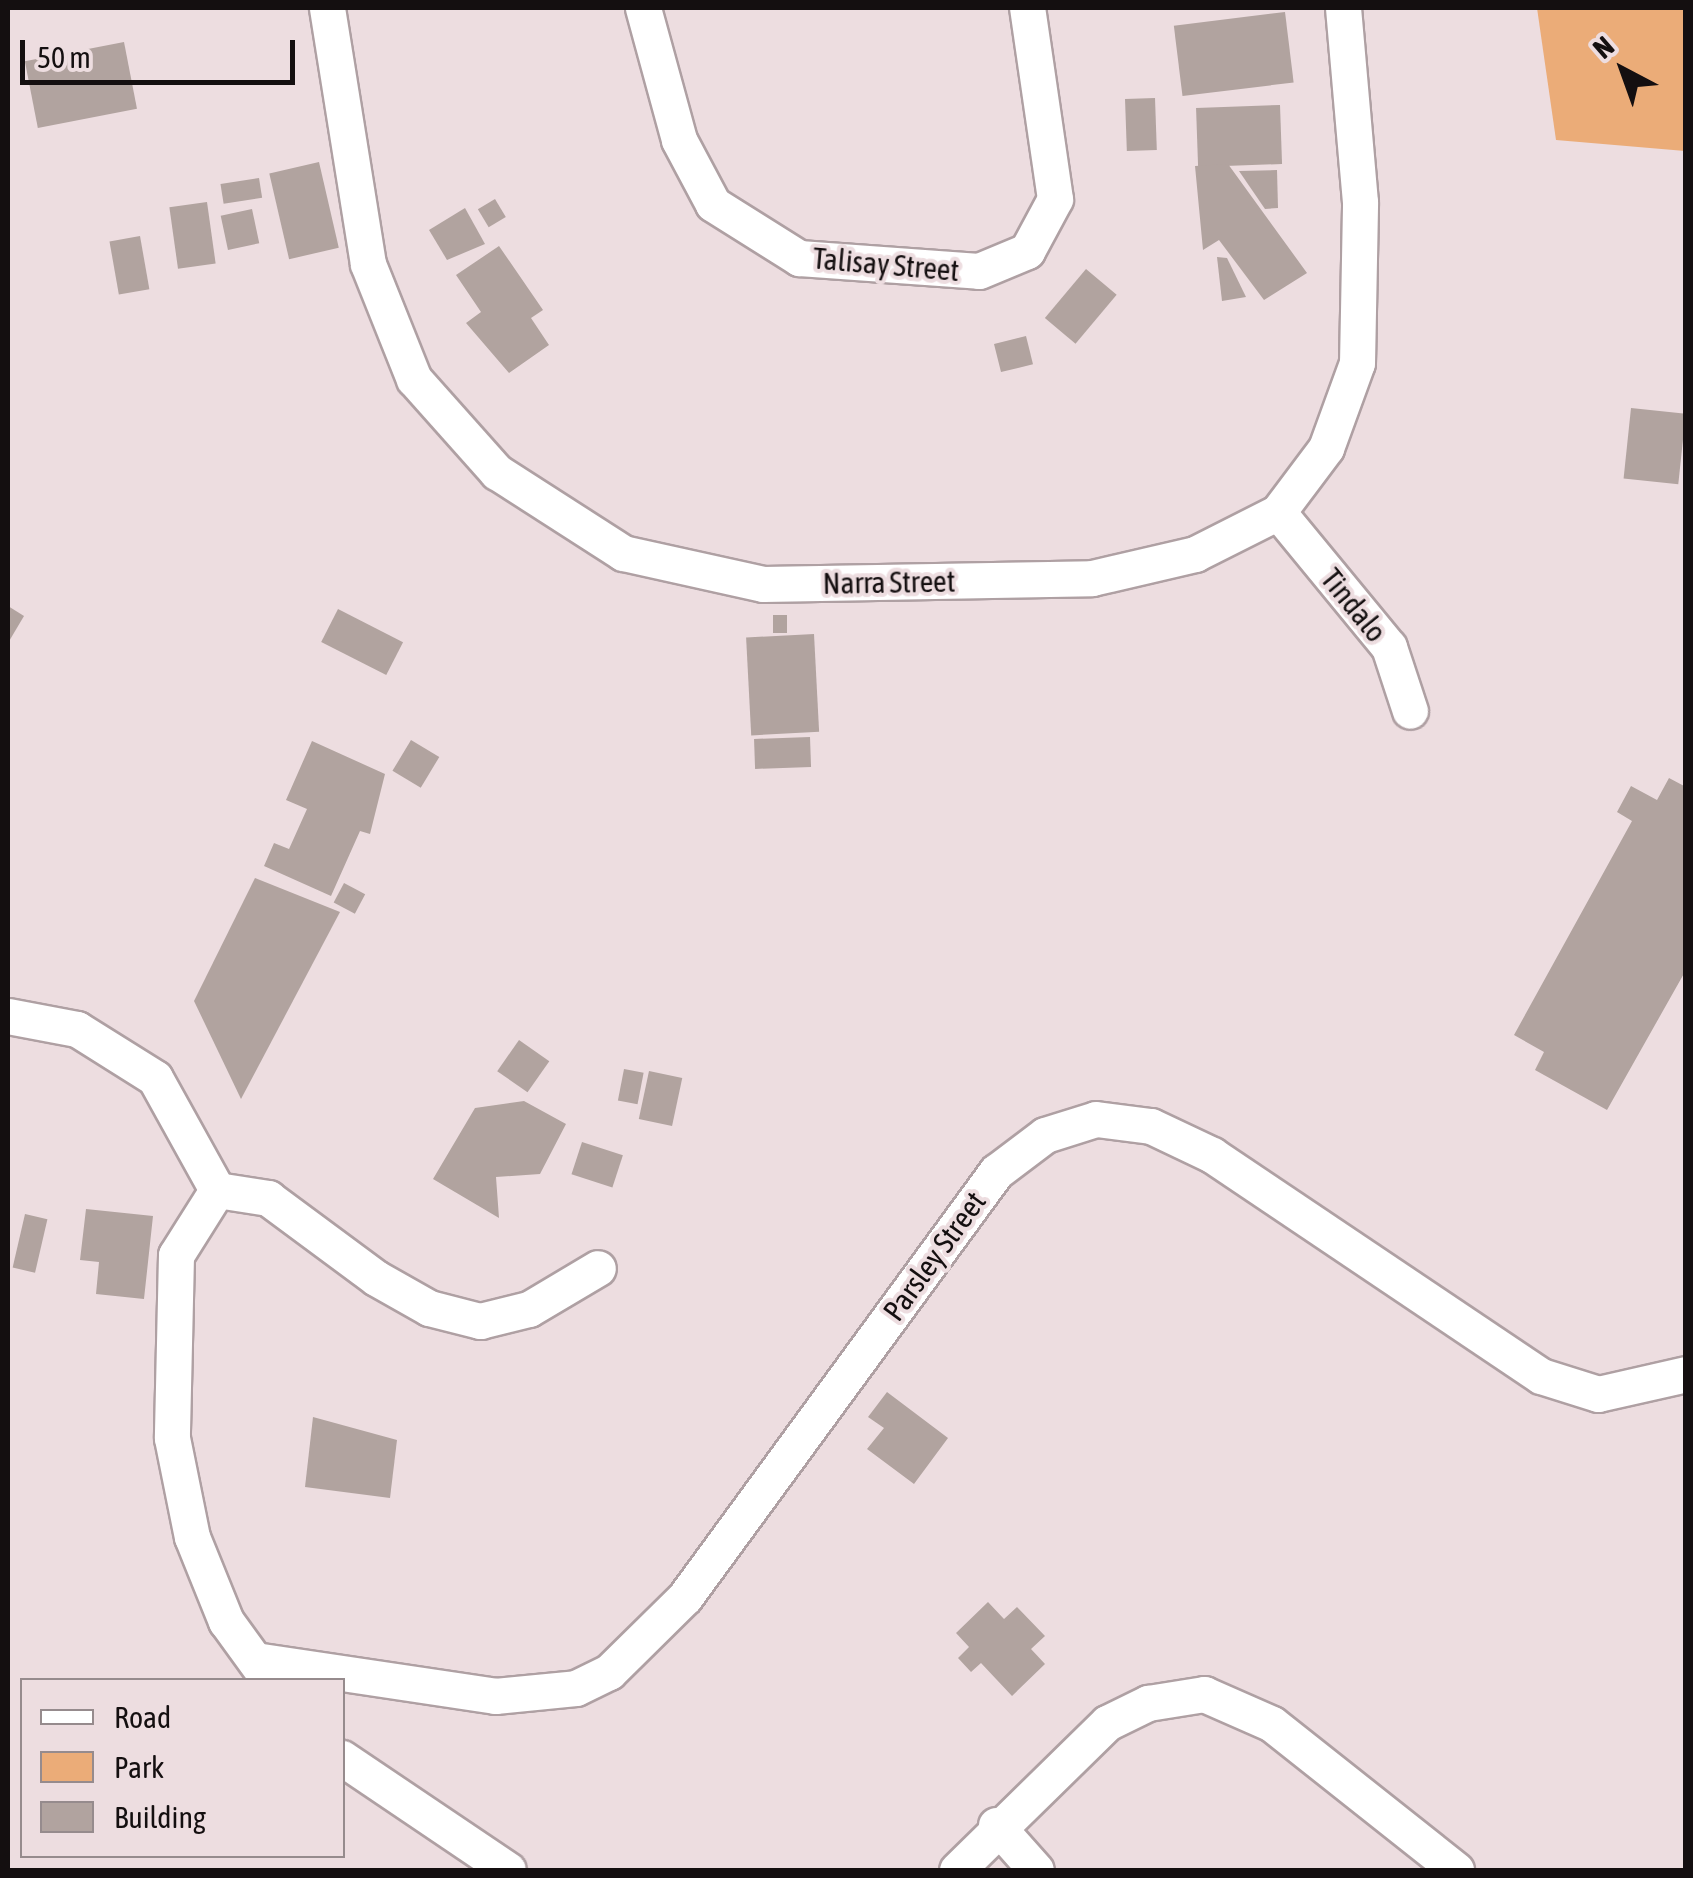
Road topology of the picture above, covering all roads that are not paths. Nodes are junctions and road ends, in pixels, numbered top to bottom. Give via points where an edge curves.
1 (326, 8) edge
2 (643, 8) edge
3 (1027, 8) edge
4 (1342, 8) edge
5 (1278, 512) junction
6 (1410, 711) dead end
7 (8, 1016) edge
8 (216, 1190) junction
9 (598, 1268) dead end
10 (1686, 1374) edge
11 (262, 1670) edge
12 (334, 1678) edge
13 (345, 1679) edge
14 (345, 1760) edge
15 (996, 1825) junction
16 (508, 1870) edge
17 (956, 1870) edge
18 (1036, 1870) edge
19 (1456, 1870) edge

1 - 5 street, Narra Street via 368,264 414,379 497,472 623,553 764,584 1092,578 1194,554
2 - 3 street, Talisay Street via 679,140 713,204 799,258 979,271 1027,251 1055,198
4 - 5 street, Narra Street via 1360,202 1356,363 1326,448
5 - 6 street, Tindalo via 1389,647
7 - 8 street via 77,1029 155,1078
8 - 9 street via 268,1198 376,1278 429,1308 480,1321 529,1309
8 - 11 street via 176,1255 172,1438 192,1537 226,1621
10 - 13 street, Parsley Street via 1598,1394 1541,1376 1212,1155 1151,1126 1096,1118 1045,1135 996,1172 684,1597 610,1672 576,1688 496,1696
11 - 12 street, Parsley Street
14 - 16 street
15 - 17 street
15 - 18 street
15 - 19 street via 1107,1724 1148,1704 1204,1694 1272,1724

